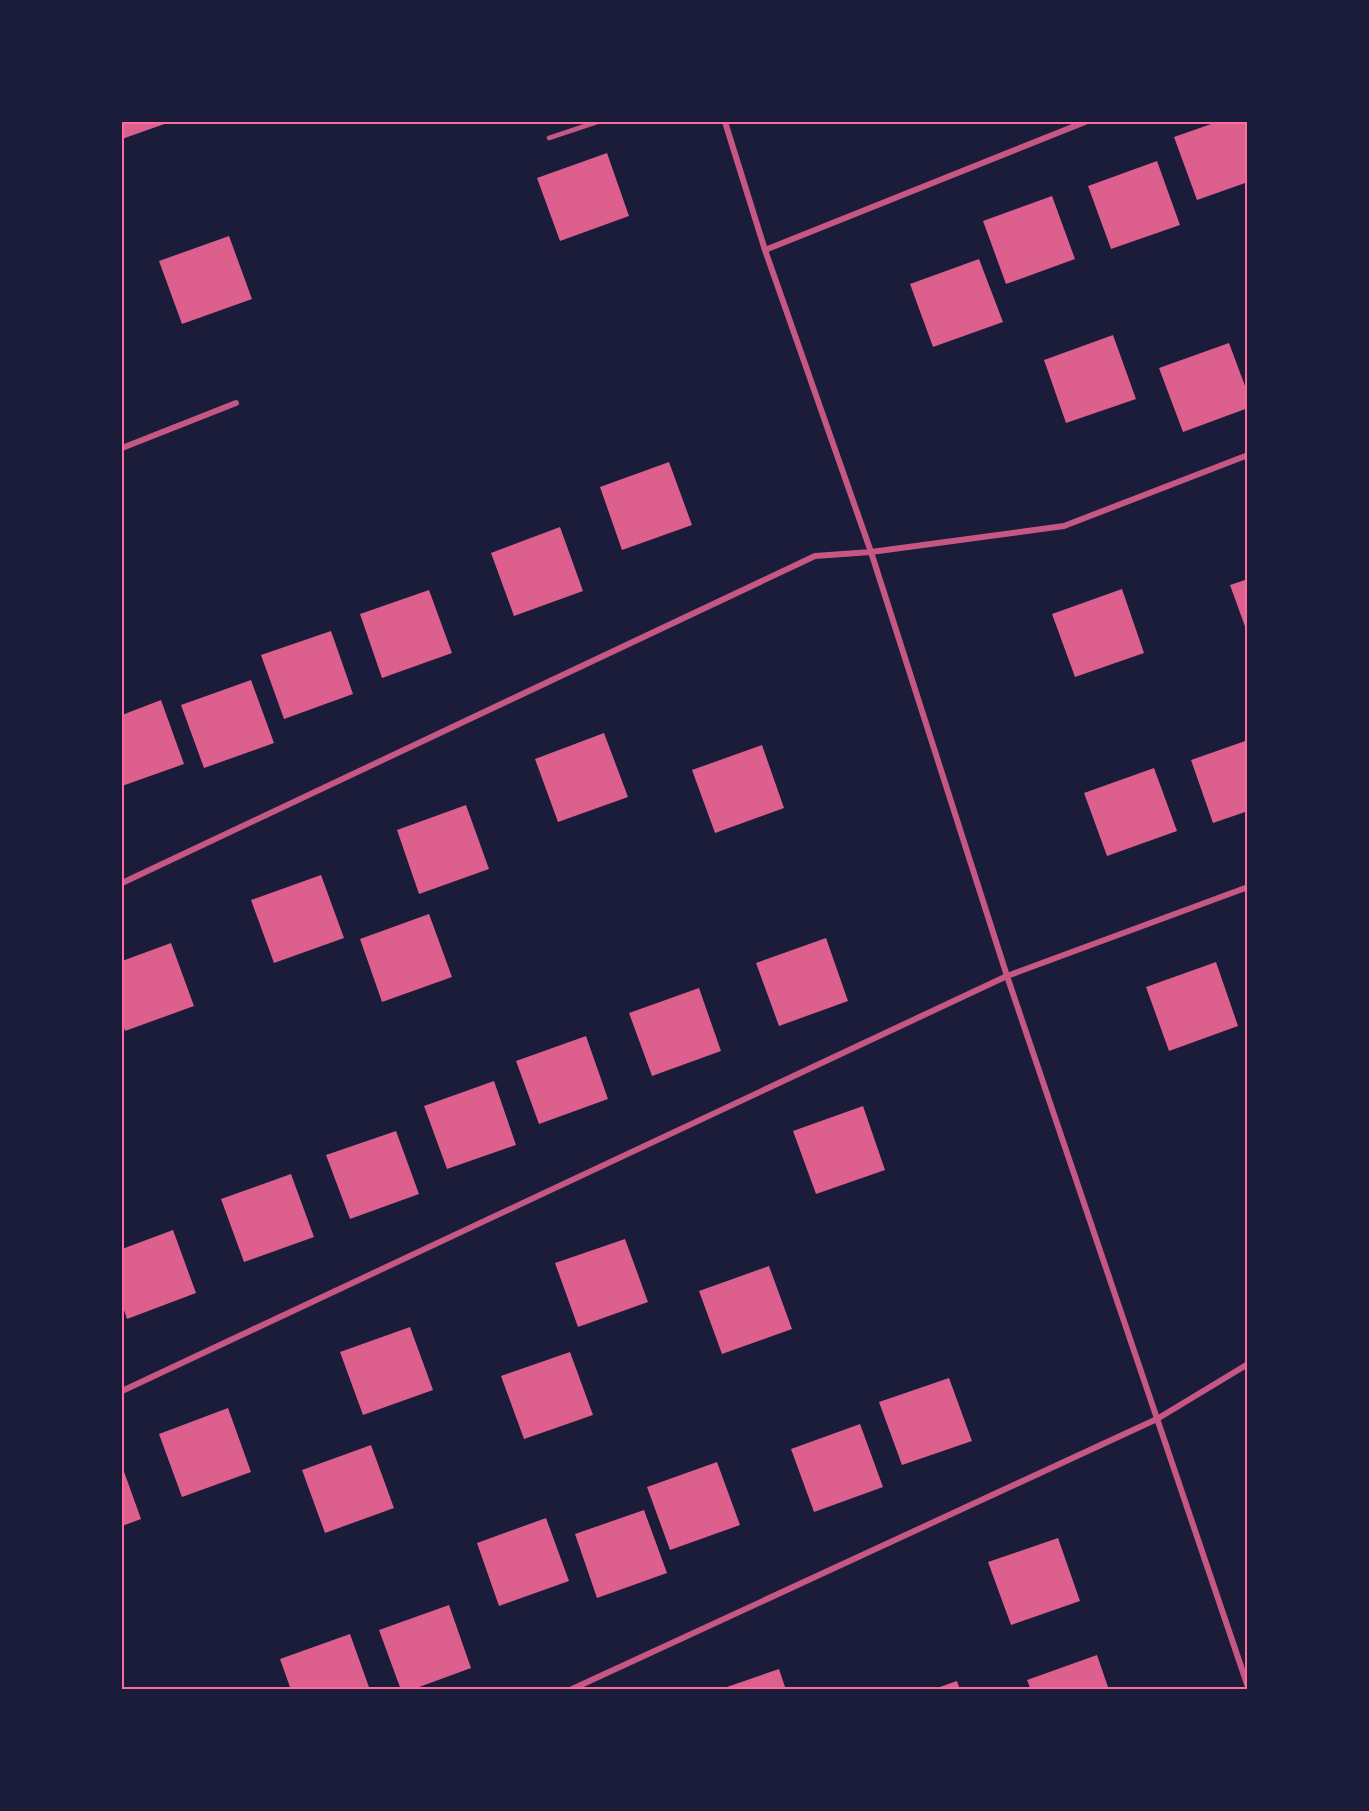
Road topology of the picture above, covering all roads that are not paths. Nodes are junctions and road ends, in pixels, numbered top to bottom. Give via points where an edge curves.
1 (597, 122) edge
2 (725, 122) edge
3 (1085, 122) edge
4 (549, 138) dead end
5 (765, 250) junction
6 (236, 403) dead end
7 (122, 448) edge
8 (1248, 454) edge
9 (871, 552) junction
10 (122, 883) edge
11 (1248, 887) edge
12 (1007, 976) junction
13 (1248, 1364) edge
14 (122, 1391) edge
15 (1157, 1419) junction
16 (1248, 1687) edge
17 (570, 1689) edge

1 - 4 lane
2 - 5 street
3 - 5 street
5 - 9 street
6 - 7 street
8 - 9 street via 1064,526
9 - 10 street via 815,556
9 - 12 street
11 - 12 street
12 - 14 street
12 - 15 street
13 - 15 street
15 - 16 street
15 - 17 street

